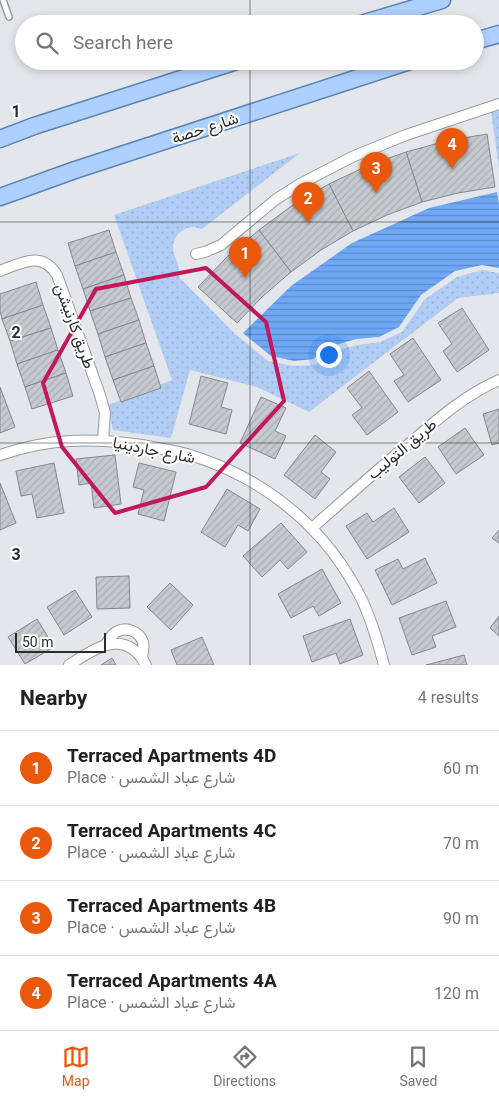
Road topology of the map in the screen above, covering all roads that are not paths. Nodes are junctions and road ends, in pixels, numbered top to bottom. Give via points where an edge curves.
1 (3, 0) edge
2 (442, 0) edge
3 (391, 15) edge
4 (9, 17) dead end
5 (499, 34) edge
6 (484, 38) edge
7 (210, 70) edge
8 (382, 70) edge
9 (499, 104) edge
10 (0, 138) edge
11 (0, 197) edge
12 (196, 254) dead end
13 (0, 271) edge
14 (499, 380) edge
15 (103, 440) junction
16 (0, 455) edge
17 (312, 528) junction
18 (106, 644) junction
19 (144, 662) edge
20 (69, 665) edge
21 (384, 665) edge

1 - 4 lane
2 - 3 main road
5 - 6 main road
7 - 10 main road
8 - 11 main road, شارع حصة
9 - 12 street via 352,157 276,200 221,245
13 - 15 street, طريق كارنيشن via 30,260 49,265 57,275 100,395 105,413
14 - 17 street, طريق التوليب via 448,410
15 - 16 street, شارع جاردينيا via 48,443
15 - 17 street, شارع جاردينيا via 167,449 231,471 274,496
17 - 21 street, شارع جاردينيا via 341,563 363,601
18 - 19 street via 126,646
18 - 19 street via 116,632 132,630 143,643
18 - 20 street

